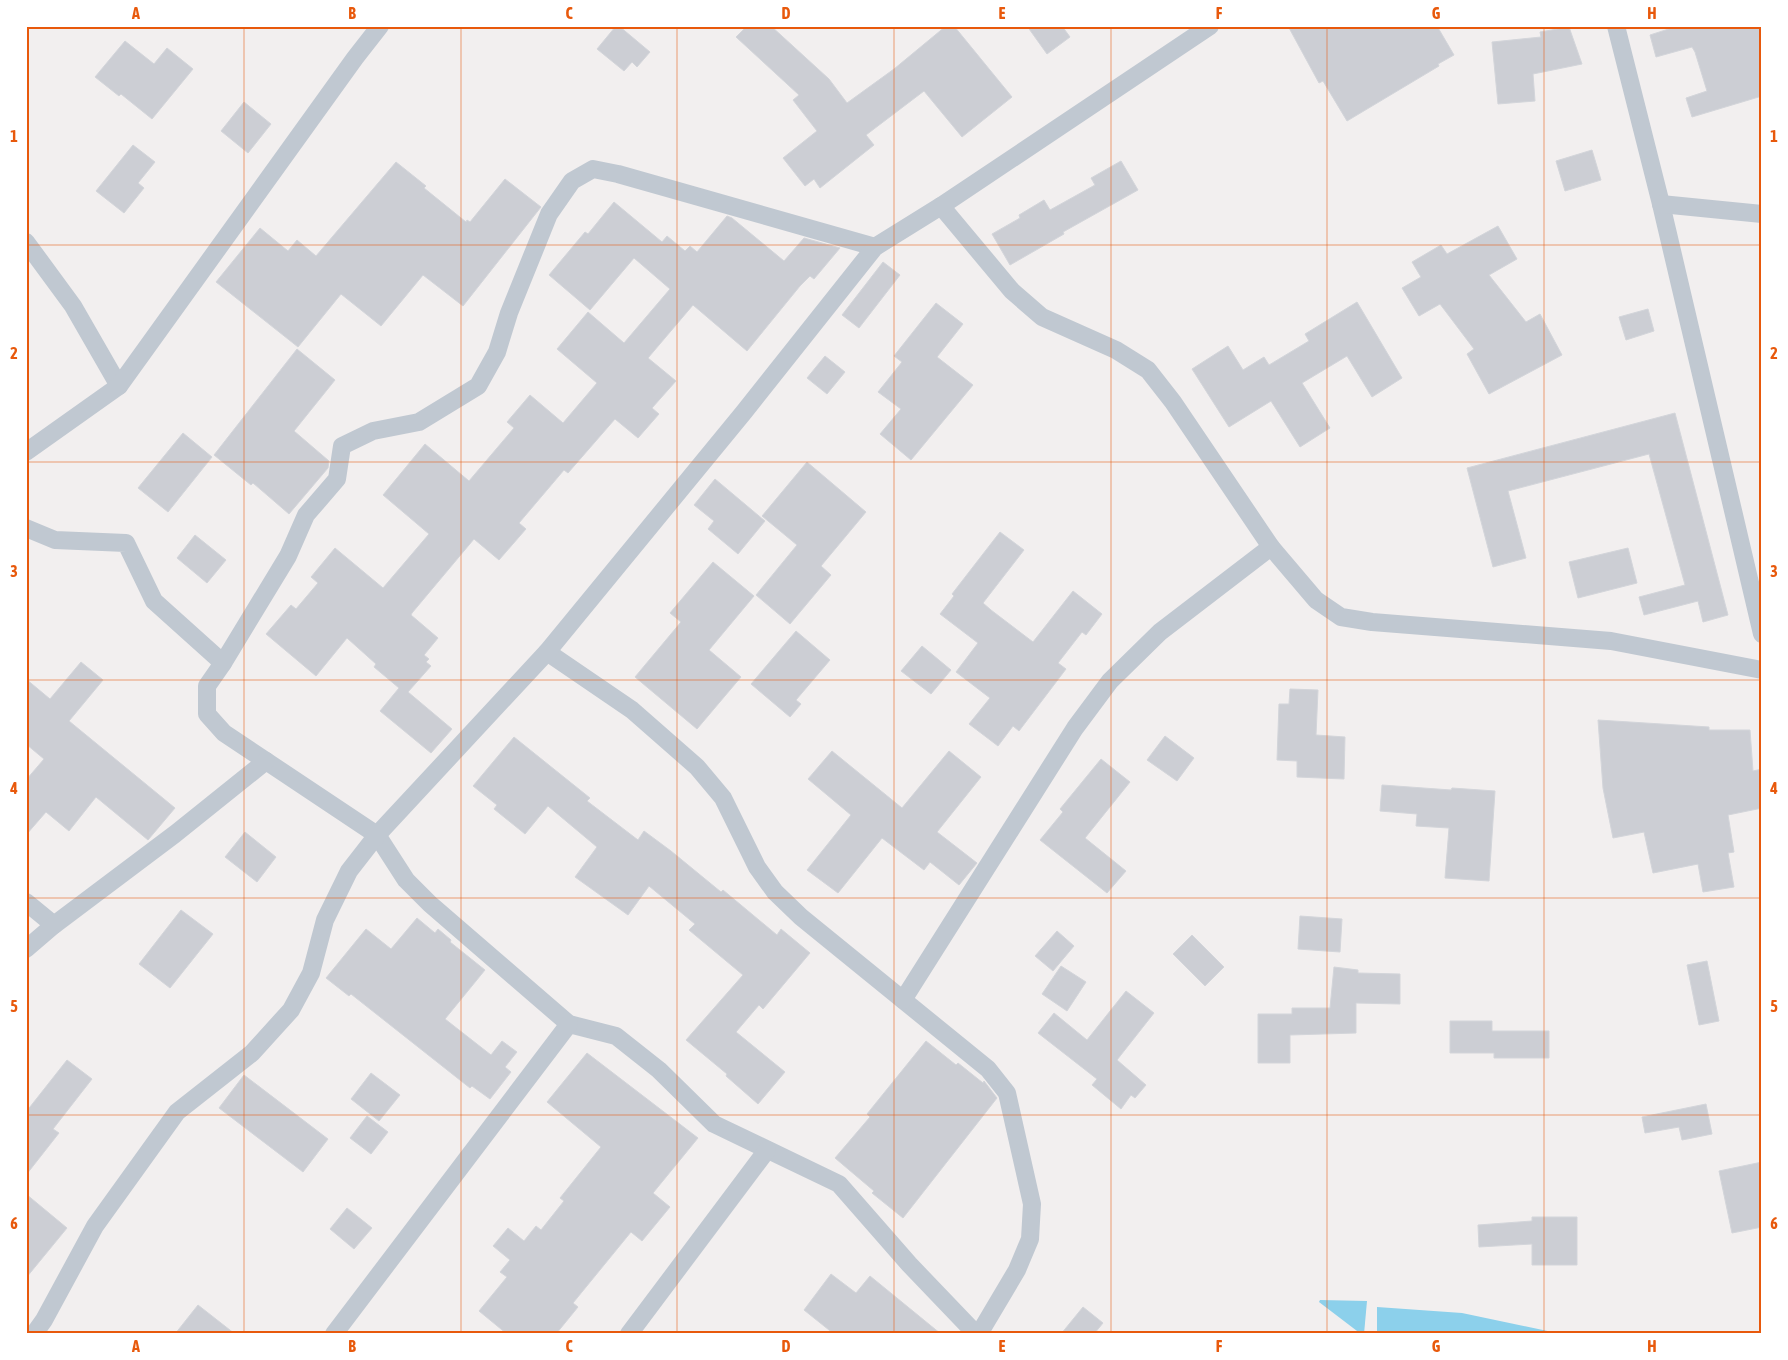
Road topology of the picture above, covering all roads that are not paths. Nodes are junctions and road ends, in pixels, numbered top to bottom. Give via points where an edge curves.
1 (380, 26) edge
2 (1210, 26) edge
3 (1616, 26) edge
4 (1661, 204) junction
5 (941, 206) junction
6 (1762, 214) edge
7 (26, 242) edge
8 (875, 247) junction
9 (119, 386) junction
10 (26, 452) edge
11 (26, 528) edge
12 (1271, 547) junction
13 (1762, 634) edge
14 (547, 652) junction
15 (223, 663) junction
16 (1762, 670) edge
17 (266, 761) junction
18 (377, 835) junction
19 (26, 902) edge
20 (54, 925) junction
21 (26, 950) edge
22 (903, 1000) junction
23 (569, 1024) junction
24 (767, 1150) junction
25 (34, 1334) edge
26 (334, 1334) edge
27 (629, 1334) edge
28 (978, 1334) edge

1 - 9 street
2 - 5 street
3 - 4 street
4 - 6 street
4 - 13 street
5 - 8 street
5 - 12 street via 1012,291 1042,317 1116,350 1148,370
7 - 9 street via 73,306
8 - 14 street
8 - 15 street via 618,174 593,169 572,181 549,214 509,313 497,352 478,386 419,422 373,430 342,446 337,479 306,515 288,556
9 - 10 street
11 - 15 street via 55,540 126,543 154,602
12 - 16 street via 1316,600 1341,617 1612,641
12 - 22 street via 1160,632 1110,681 1075,728
14 - 18 street
14 - 22 street via 632,710 697,767 723,798 757,868 774,892
15 - 17 street via 207,686 207,714 224,733
17 - 18 street
17 - 20 street
18 - 23 street via 406,880 430,904
18 - 25 street via 349,871 325,920 311,974 291,1010 252,1053 176,1112 95,1226
19 - 20 street
20 - 21 street
22 - 28 street via 988,1068 1007,1093 1015,1122 1032,1204 1030,1239 1017,1270
23 - 24 street via 616,1036 659,1070 714,1124
23 - 26 street
24 - 27 street
24 - 28 street via 839,1184 909,1264

